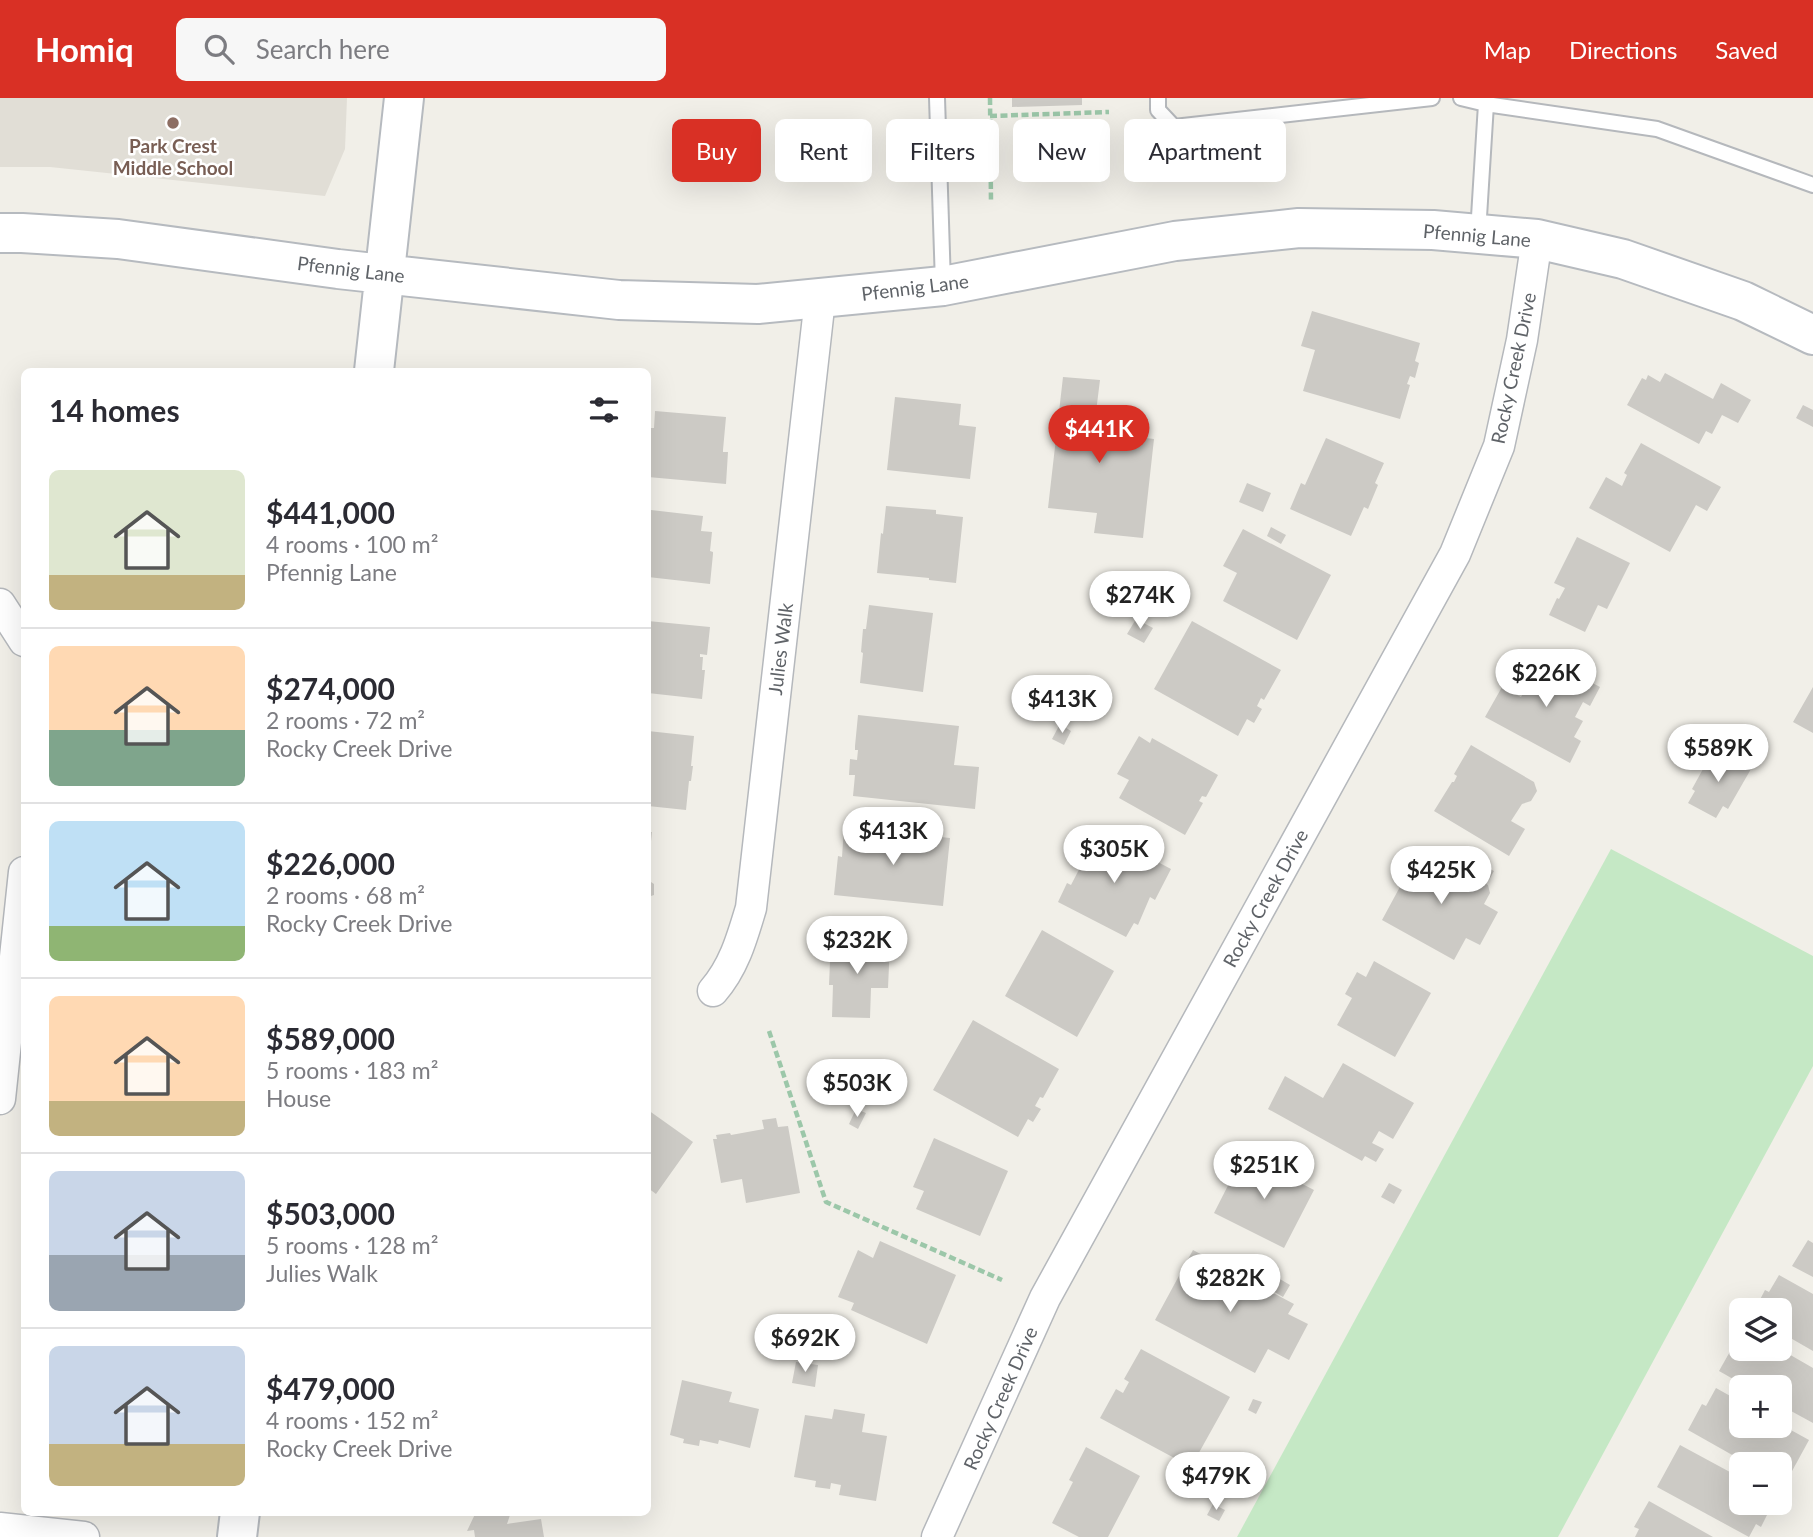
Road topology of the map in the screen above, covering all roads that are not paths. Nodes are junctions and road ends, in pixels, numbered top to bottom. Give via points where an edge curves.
1 (404, 98) edge
2 (937, 98) edge
3 (1158, 98) edge
4 (1432, 98) edge
5 (1461, 98) edge
6 (1486, 101) edge
7 (1813, 185) edge
8 (0, 233) edge
9 (1478, 234) junction
10 (1537, 239) junction
11 (385, 273) junction
12 (943, 286) junction
13 (820, 299) junction
14 (1813, 335) edge
15 (374, 368) edge
16 (0, 604) edge
17 (21, 636) edge
18 (21, 892) edge
19 (713, 990) dead end
20 (6, 993) edge
21 (0, 1099) edge
22 (240, 1516) edge
23 (0, 1528) edge
24 (84, 1537) edge
25 (237, 1537) edge
26 (937, 1537) edge

1 - 11 street
2 - 12 lane
3 - 4 lane via 1158,110 1174,127
5 - 6 lane
6 - 7 lane via 1657,129
6 - 9 lane
8 - 11 street, Pfennig Lane via 118,239
9 - 10 street, Pfennig Lane
9 - 12 street, Pfennig Lane via 1298,228 1175,241
10 - 14 street, Pfennig Lane via 1623,259 1743,301
10 - 26 street, Rocky Creek Drive via 1499,446 1455,554 1045,1298
11 - 13 street, Pfennig Lane via 619,300 758,304
11 - 15 street
12 - 13 street, Pfennig Lane
13 - 19 street, Julies Walk via 751,908 740,945
16 - 17 street
18 - 20 street
20 - 21 street
22 - 25 street
23 - 24 street

